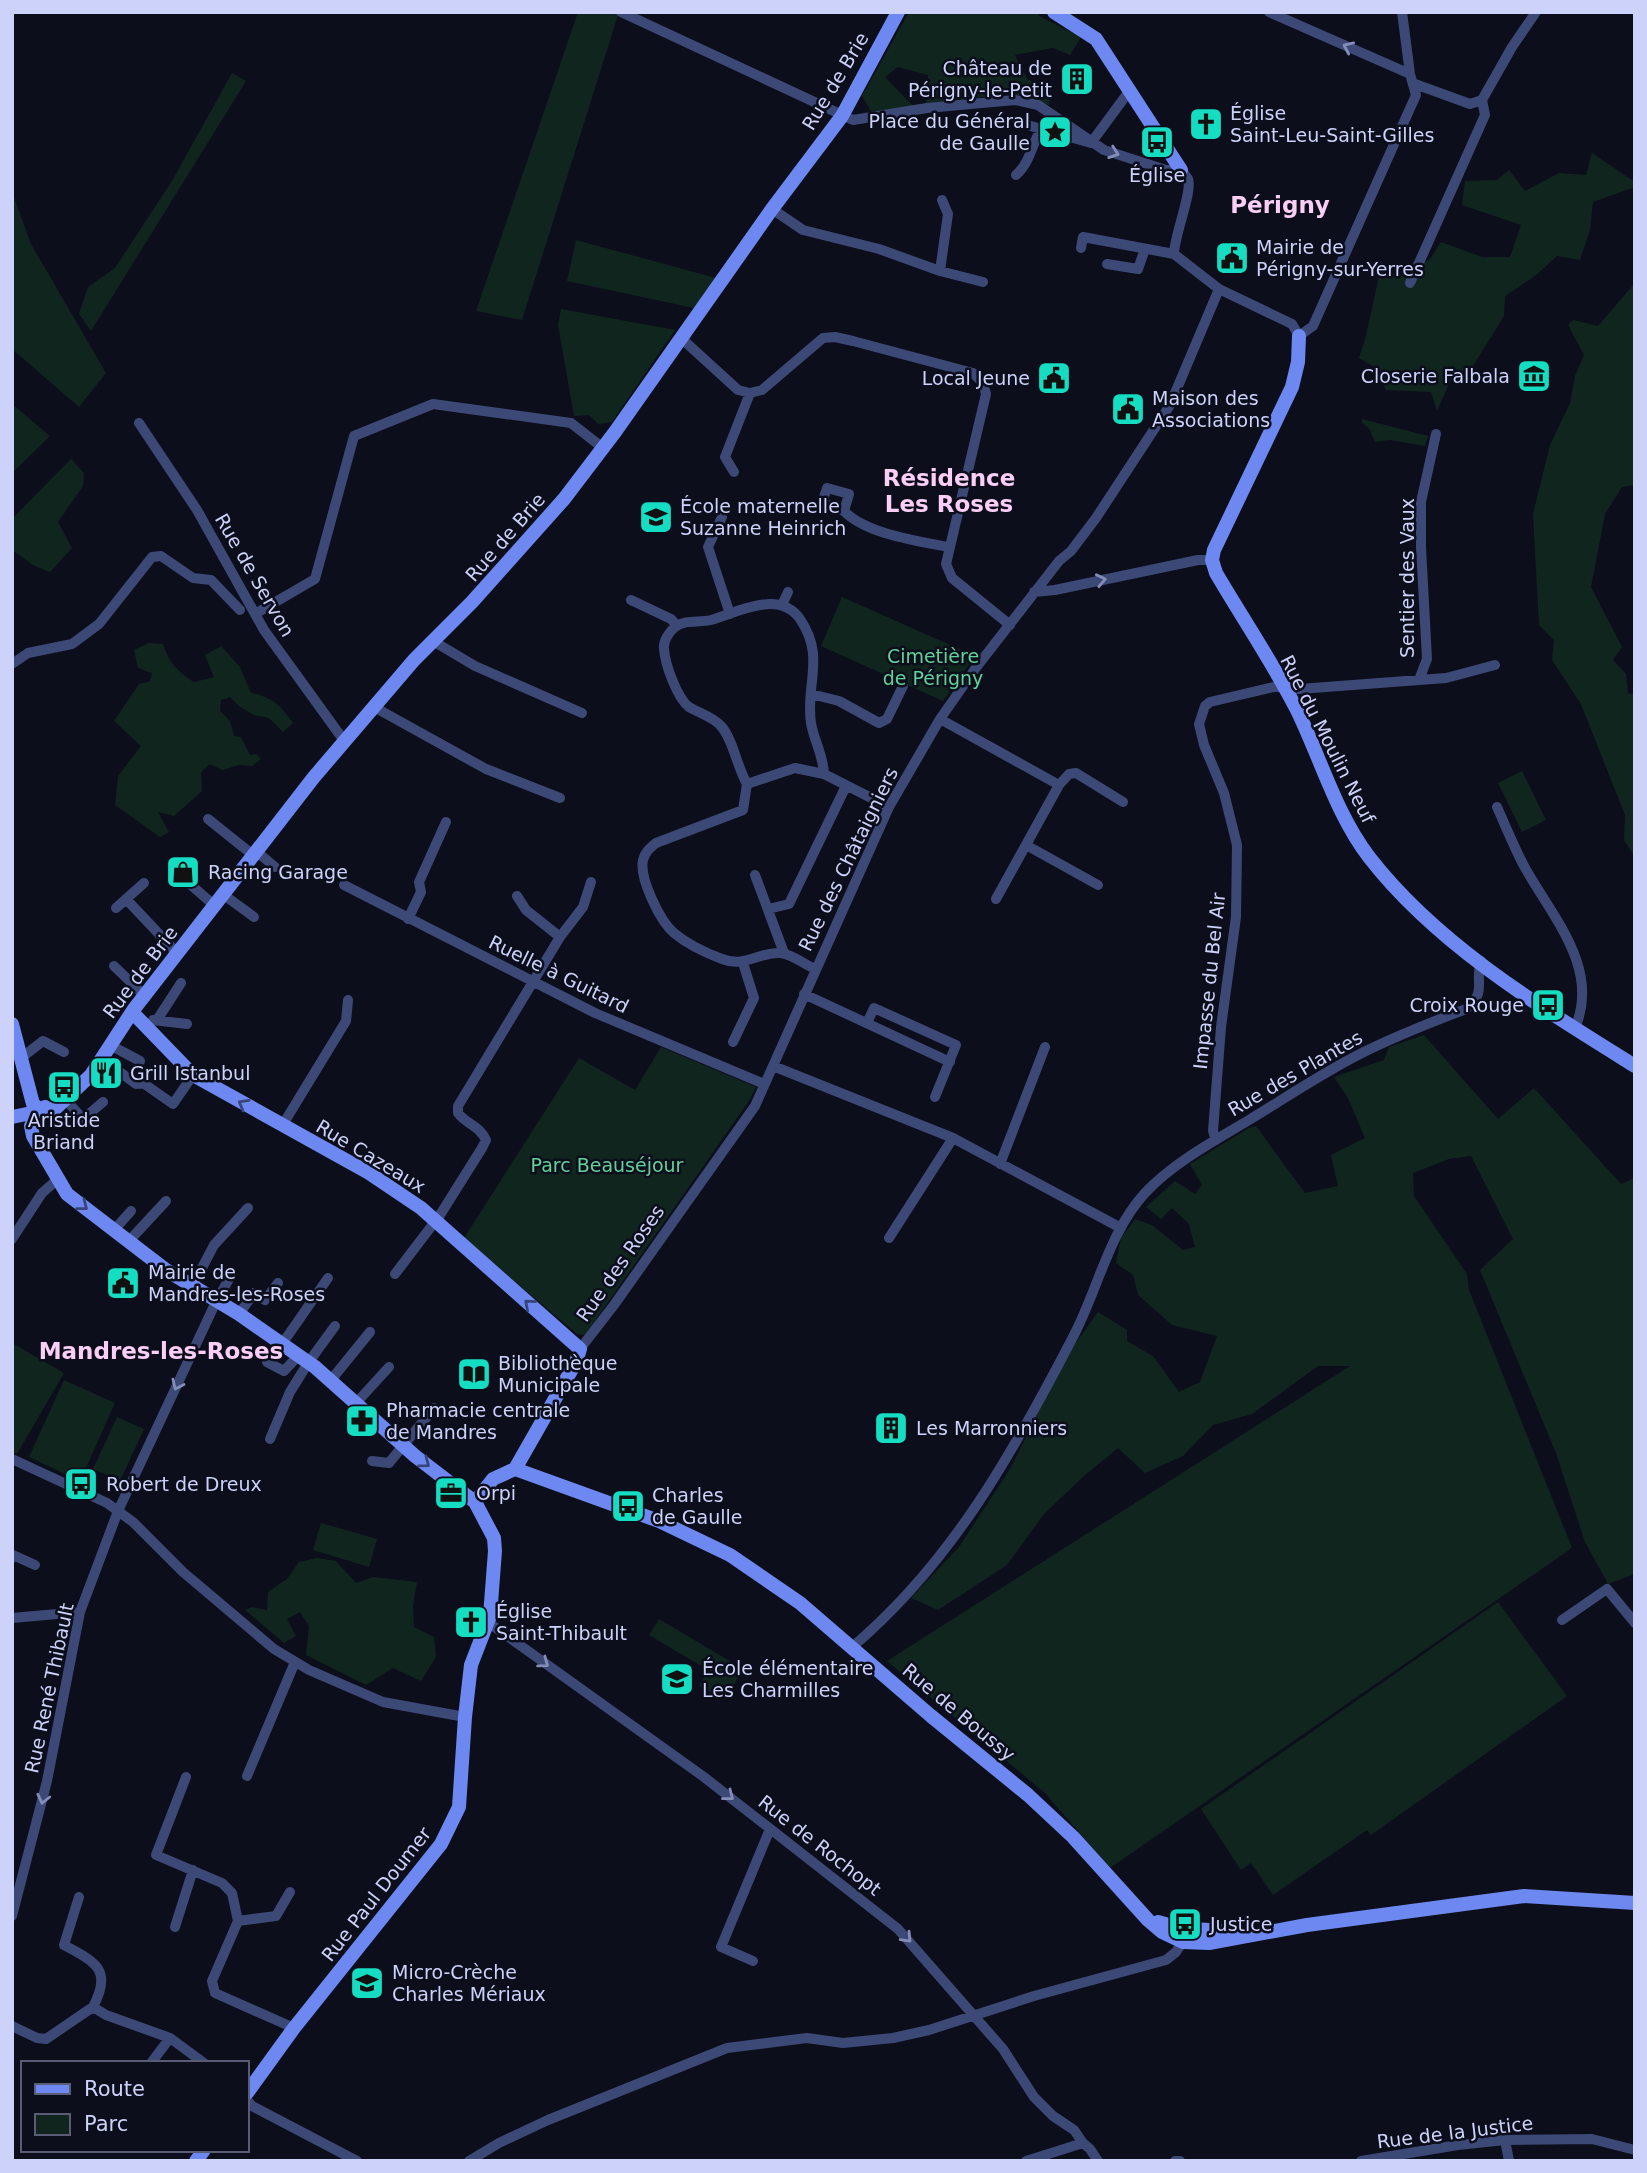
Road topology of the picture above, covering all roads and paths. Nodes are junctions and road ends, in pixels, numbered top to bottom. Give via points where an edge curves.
1 (621, 12) edge
2 (898, 12) edge
3 (1054, 12) edge
4 (1269, 12) edge
5 (1402, 12) edge
6 (1536, 12) edge
7 (1412, 79) junction
8 (1130, 90) junction
9 (1482, 100) junction
10 (842, 116) junction
11 (1017, 122) dead end
12 (1041, 128) junction
13 (1093, 141) junction
14 (1181, 170) junction
15 (1016, 175) dead end
16 (942, 201) dead end
17 (772, 209) junction
18 (1081, 248) dead end
19 (1145, 249) junction
20 (1174, 254) junction
21 (1107, 264) dead end
22 (940, 271) junction
23 (983, 282) dead end
24 (1410, 284) dead end
25 (1219, 289) junction
26 (1299, 336) junction
27 (681, 338) junction
28 (750, 393) junction
29 (139, 423) dead end
30 (1436, 434) dead end
31 (603, 448) junction
32 (734, 472) dead end
33 (844, 511) dead end
34 (722, 517) dead end
35 (948, 547) junction
36 (1212, 560) junction
37 (788, 592) dead end
38 (1034, 592) junction
39 (631, 600) dead end
40 (782, 605) junction
41 (240, 610) dead end
42 (255, 614) junction
43 (730, 614) junction
44 (1010, 625) junction
45 (677, 626) junction
46 (433, 641) junction
47 (12, 664) edge
48 (1495, 665) dead end
49 (1419, 680) junction
50 (903, 686) dead end
51 (1286, 690) junction
52 (811, 694) junction
53 (374, 707) junction
54 (582, 713) dead end
55 (940, 719) junction
56 (345, 742) junction
57 (824, 774) junction
58 (747, 784) junction
59 (1059, 785) junction
60 (846, 786) junction
61 (560, 798) dead end
62 (1123, 802) dead end
63 (889, 807) junction
64 (1497, 807) dead end
65 (208, 819) dead end
66 (446, 822) dead end
67 (1026, 845) junction
68 (255, 853) junction
69 (275, 867) dead end
70 (755, 875) dead end
71 (183, 878) dead end
72 (591, 882) dead end
73 (144, 883) dead end
74 (1098, 885) dead end
75 (344, 886) dead end
76 (517, 896) dead end
77 (126, 899) junction
78 (996, 899) dead end
79 (220, 900) junction
80 (116, 908) dead end
81 (768, 909) junction
82 (254, 917) dead end
83 (408, 919) junction
84 (561, 937) junction
85 (177, 953) junction
86 (784, 954) junction
87 (1480, 961) junction
88 (743, 962) junction
89 (114, 966) dead end
90 (815, 969) junction
91 (534, 982) junction
92 (181, 983) dead end
93 (804, 994) junction
94 (145, 996) junction
95 (348, 1000) dead end
96 (132, 1012) junction
97 (151, 1022) junction
98 (867, 1023) junction
99 (12, 1024) edge
100 (187, 1024) dead end
101 (1575, 1028) junction
102 (733, 1042) dead end
103 (110, 1045) junction
104 (1045, 1047) dead end
105 (64, 1052) dead end
106 (21, 1058) junction
107 (101, 1058) junction
108 (140, 1061) dead end
109 (950, 1062) junction
110 (772, 1066) junction
111 (1635, 1066) edge
112 (193, 1075) junction
113 (764, 1084) junction
114 (935, 1097) dead end
115 (65, 1100) junction
116 (103, 1102) dead end
117 (41, 1110) junction
118 (12, 1117) edge
119 (282, 1126) junction
120 (953, 1138) junction
121 (1216, 1140) junction
122 (1000, 1164) junction
123 (58, 1179) junction
124 (166, 1201) dead end
125 (248, 1208) dead end
126 (131, 1211) dead end
127 (436, 1221) junction
128 (1121, 1228) junction
129 (114, 1230) junction
130 (889, 1238) dead end
131 (12, 1239) edge
132 (128, 1242) junction
133 (395, 1273) dead end
134 (230, 1277) dead end
135 (328, 1278) dead end
136 (278, 1283) dead end
137 (192, 1287) junction
138 (216, 1302) junction
139 (239, 1314) junction
140 (335, 1326) dead end
141 (370, 1332) dead end
142 (282, 1344) junction
143 (580, 1349) junction
144 (302, 1360) junction
145 (267, 1362) dead end
146 (389, 1367) dead end
147 (331, 1380) junction
148 (356, 1402) junction
149 (434, 1408) dead end
150 (270, 1439) dead end
151 (404, 1446) junction
152 (12, 1459) edge
153 (372, 1461) dead end
154 (515, 1469) junction
155 (475, 1502) junction
156 (118, 1511) junction
157 (12, 1558) edge
158 (35, 1565) dead end
159 (80, 1612) junction
160 (12, 1618) edge
161 (1562, 1620) dead end
162 (489, 1623) junction
163 (1635, 1623) edge
164 (851, 1648) junction
165 (295, 1662) junction
166 (465, 1717) junction
167 (247, 1776) dead end
168 (186, 1777) dead end
169 (770, 1829) junction
170 (193, 1870) junction
171 (290, 1892) dead end
172 (79, 1897) dead end
173 (1635, 1903) edge
174 (13, 1911) edge
175 (238, 1921) junction
176 (175, 1927) dead end
177 (1185, 1936) junction
178 (753, 1961) dead end
179 (93, 2007) junction
180 (973, 2014) junction
181 (12, 2026) edge
182 (294, 2028) junction
183 (170, 2038) junction
184 (153, 2061) edge
185 (201, 2061) edge
186 (248, 2092) edge
187 (248, 2101) edge
188 (1505, 2140) junction
189 (1083, 2143) junction
190 (1635, 2150) edge
191 (357, 2161) edge
192 (469, 2161) edge
193 (1026, 2161) edge
194 (1098, 2161) edge
195 (1361, 2161) edge
196 (1509, 2161) edge

1 - 10 street
2 - 10 street, Rue de Brie
3 - 8 street via 1096,38
7 -> 4 street
5 - 7 street
6 - 9 street
7 - 9 street via 1471,104
7 - 26 street via 1416,95 1312,326
8 - 13 street
8 - 14 street
9 - 24 street via 1485,115
10 - 13 street via 853,120 1014,100 1038,105
10 - 17 street, Rue de Brie
11 - 12 street
12 - 13 street
12 - 15 street
13 -> 14 street via 1104,150 1166,170
14 - 20 street via 1189,189
16 - 22 street via 948,214
17 - 22 street via 803,230 879,248
17 - 27 street, Rue de Brie
18 - 19 street via 1083,237
19 - 20 street
19 - 21 street via 1138,270
20 - 25 street
22 - 23 street
25 - 26 street via 1292,324
25 - 38 street, Rue des Châtaigniers via 1170,405 1096,518
26 - 36 street via 1298,362 1288,396
27 - 28 street via 738,390
27 - 31 street, Rue de Brie
28 - 32 street via 725,457
28 - 35 street via 762,390 823,338 853,341 973,373 986,394
29 - 42 street, Rue de Servon via 197,510
30 - 49 street, Sentier des Vaux via 1421,502 1427,659
31 - 42 street via 571,423 433,404 354,436 315,579
31 - 46 street, Rue de Brie via 519,552
33 - 35 street via 877,530
34 - 43 street via 708,547
35 - 44 street via 946,564 952,578
38 -> 36 street
36 - 51 street, Rue du Moulin Neuf
37 - 40 street
38 - 44 street, Rue des Châtaigniers
39 - 45 street
40 - 43 street via 761,604
40 - 52 street via 799,617 810,640 815,665
41 - 47 street via 211,580 193,578 162,556 152,557 99,624 72,644 28,653
42 - 56 street, Rue de Servon
43 - 45 street
44 - 55 street, Rue des Châtaigniers
45 - 58 street via 663,648 678,695 722,727
46 - 53 street, Rue de Brie
46 - 54 street via 475,666
48 - 49 street
49 - 51 street
50 - 52 street via 887,719 879,723 839,701
51 - 87 street, Rue du Moulin Neuf via 1349,828 1370,858 1436,927
51 - 121 street, Impasse du Bel Air via 1278,686 1210,702 1199,724 1237,845 1236,917 1221,1027
52 - 57 street via 811,722 824,758
53 - 56 street, Rue de Brie
53 - 61 street via 486,769
55 - 59 street
55 - 63 street, Rue des Châtaigniers
56 - 68 street, Rue de Brie
57 - 58 street via 795,768
57 - 60 street
58 - 88 street via 743,810 656,843 647,850 642,869 658,913 674,933 722,960
59 - 62 street via 1076,773
59 - 67 street
60 - 63 street
60 - 81 street via 789,904
63 - 90 street, Rue des Châtaigniers
64 - 101 street via 1523,864 1577,956 1582,984
65 - 68 street
66 - 83 street
67 - 74 street
67 - 78 street
68 - 69 street
68 - 79 street, Rue de Brie
70 - 81 street
71 - 79 street
72 - 84 street via 583,907
73 - 77 street
75 - 83 street, Ruelle à Guitard
76 - 84 street via 526,910
77 - 80 street
77 - 85 street
79 - 82 street
79 - 85 street, Rue de Brie
81 - 86 street
83 - 91 street, Ruelle à Guitard
84 - 91 street
85 - 94 street, Rue de Brie
86 - 88 street
86 - 90 street
87 - 101 street, Rue du Moulin Neuf
87 - 121 street, Rue des Plantes via 1477,999 1465,1009 1358,1055
88 - 102 street via 754,998
89 - 94 street
90 - 93 street, Rue des Châtaigniers
91 - 113 street, Ruelle à Guitard via 595,1013
91 - 127 street via 458,1105 462,1119 481,1130 486,1140
92 - 97 street
93 - 98 street
93 - 110 street, Rue des Châtaigniers
94 - 96 street, Rue de Brie
95 - 119 street via 346,1021
96 - 97 street, Rue Cazeaux
96 - 103 street, Rue de Brie
97 - 100 street
97 - 112 street, Rue Cazeaux
98 - 109 street
98 - 109 street via 874,1008 956,1045
99 - 106 street
101 - 111 street, Rue du Moulin Neuf
103 - 107 street, Rue de Brie
103 - 108 street
104 - 122 street
105 - 106 street via 43,1041
106 - 117 street via 33,1104
107 - 112 street via 173,1104
107 - 115 street, Rue de Brie
107 - 117 street, Rue de Brie
109 - 114 street
110 - 113 street, Rue des Châtaigniers
110 - 120 street
119 -> 112 street, Rue Cazeaux
113 - 143 street, Rue des Roses via 755,1106
115 - 116 street via 83,1119
115 - 117 street, Rue de Brie via 53,1109
117 - 118 street
117 - 123 street via 31,1126 33,1136
119 - 127 street, Rue Cazeaux via 369,1173
120 - 122 street
120 - 130 street
121 - 128 street, Rue des Plantes via 1145,1194
122 - 128 street
123 -> 129 street via 67,1194
123 - 131 street via 42,1193
124 - 132 street
125 - 137 street via 215,1245
126 - 129 street
127 - 133 street
143 -> 127 street, Rue Cazeaux
128 - 164 street, Rue des Plantes via 1075,1334 1007,1459 939,1560 880,1624
129 - 132 street
132 - 137 street
134 - 138 street, Rue René Thibault
135 - 142 street
136 - 139 street via 265,1300 254,1293
137 - 138 street
138 - 139 street
138 -> 156 street, Rue René Thibault
139 - 142 street
140 - 144 street
141 - 147 street
142 - 144 street
143 - 154 street, Rue des Roses
144 - 145 street via 284,1371
144 - 147 street
144 - 150 street
146 - 148 street
147 - 148 street
148 - 151 street
149 - 151 street
151 - 153 street via 389,1463
151 -> 155 street
152 - 156 street
154 - 155 street via 493,1479
154 - 164 street, Rue de Boussy via 659,1521 730,1555 800,1603
155 - 162 street, Rue Paul Doumer via 494,1538
156 - 159 street, Rue René Thibault
156 - 165 street via 183,1572
157 - 158 street
159 - 160 street
159 -> 174 street, Rue René Thibault via 47,1781
161 - 163 street via 1607,1589
162 - 166 street, Rue Paul Doumer via 471,1665
162 -> 169 street, Rue de Rochopt
164 - 177 street, Rue de Boussy via 1036,1802 1133,1902
165 - 166 street via 383,1702
165 - 167 street
166 - 182 street, Rue Paul Doumer via 459,1807 451,1826
168 - 170 street via 156,1855
169 - 178 street via 722,1947
169 -> 180 street, Rue de Rochopt via 898,1929
170 - 175 street via 222,1883 232,1893
170 - 176 street
171 - 175 street via 276,1916
172 - 179 street via 64,1945 100,1970 100,1994
173 - 177 street, Rue de Boussy via 1524,1896 1260,1933
175 - 182 street via 212,1981 215,1993
177 - 180 street via 1166,1960
179 - 181 street via 46,2039
179 - 183 street
180 - 189 street, Rue de Rochopt via 1034,2097
180 - 192 street via 913,2034 870,2042 807,2038 727,2048 548,2120
182 - 186 street, Rue Paul Doumer
183 - 184 street
183 - 185 street
187 - 191 street
188 - 190 street, Rue de la Justice via 1592,2139
188 - 195 street, Rue de la Justice
188 - 196 street
189 - 193 street
189 - 194 street

